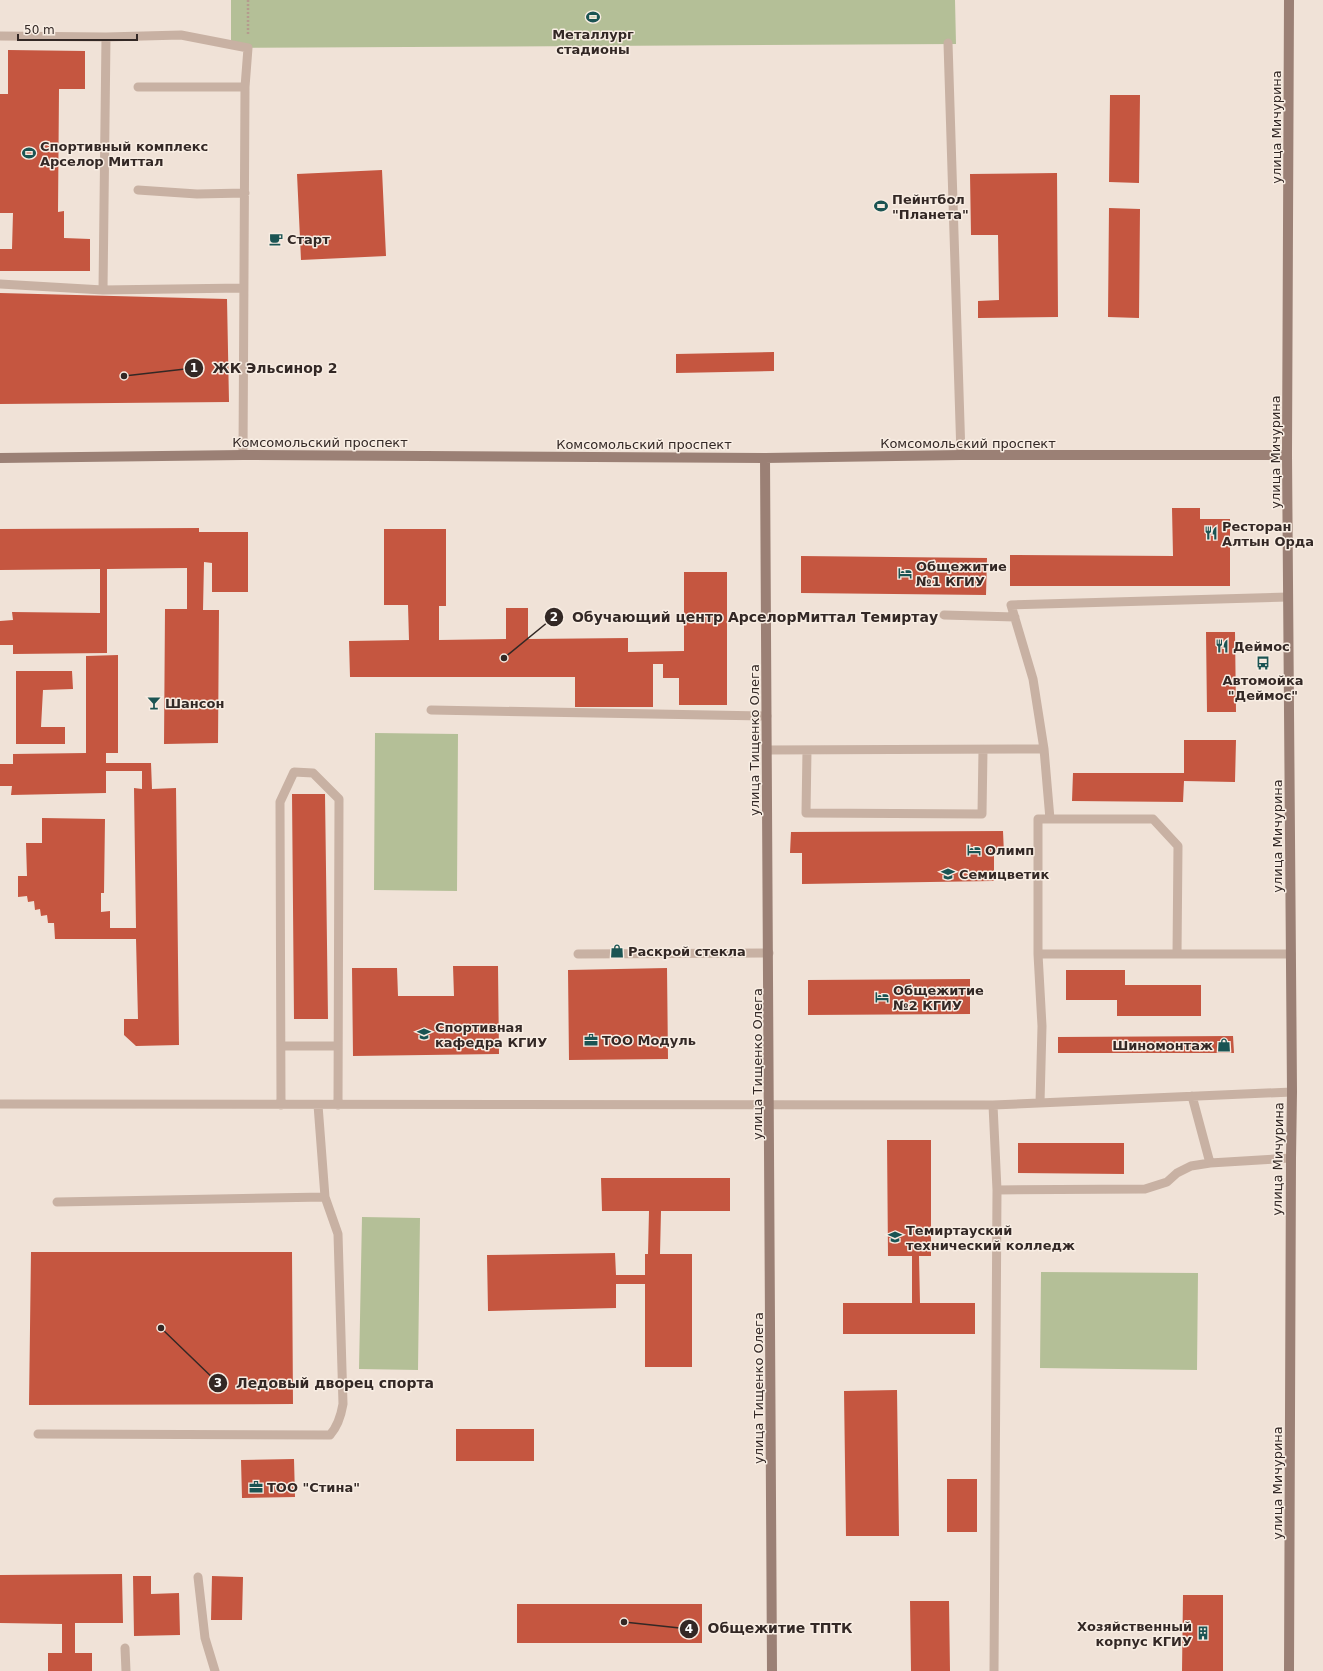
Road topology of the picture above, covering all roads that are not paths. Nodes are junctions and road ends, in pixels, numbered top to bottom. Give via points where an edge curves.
1 (1289, 0) edge
2 (0, 36) edge
3 (106, 37) junction
4 (948, 44) dead end
5 (138, 87) dead end
6 (245, 87) junction
7 (138, 190) dead end
8 (246, 193) junction
9 (0, 284) edge
10 (243, 288) junction
11 (103, 290) junction
12 (243, 455) junction
13 (961, 455) junction
14 (1287, 455) junction
15 (0, 458) edge
16 (766, 458) junction
17 (1288, 597) junction
18 (944, 615) dead end
19 (1015, 617) junction
20 (432, 710) dead end
21 (767, 716) junction
22 (1044, 749) junction
23 (767, 750) junction
24 (807, 750) junction
25 (983, 750) junction
26 (1050, 819) junction
27 (769, 953) junction
28 (578, 954) dead end
29 (1038, 954) junction
30 (1177, 954) junction
31 (1291, 954) junction
32 (281, 1046) junction
33 (338, 1046) junction
34 (1292, 1092) junction
35 (1192, 1096) junction
36 (1040, 1103) junction
37 (0, 1104) edge
38 (281, 1104) junction
39 (318, 1105) junction
40 (338, 1105) junction
41 (993, 1105) junction
42 (770, 1106) junction
43 (1291, 1158) junction
44 (1210, 1163) junction
45 (997, 1190) junction
46 (325, 1197) junction
47 (57, 1202) dead end
48 (38, 1434) dead end
49 (198, 1577) dead end
50 (125, 1648) dead end
51 (126, 1671) edge
52 (214, 1671) edge
53 (772, 1671) edge
54 (994, 1671) edge
55 (1289, 1671) edge

1 - 14 street, улица Мичурина
2 - 3 lane
3 - 6 lane via 181,36 248,48
3 - 11 lane
4 - 13 lane
5 - 6 lane
6 - 8 lane
7 - 8 lane via 197,194
8 - 10 lane
9 - 11 lane
10 - 11 lane
10 - 12 lane
12 - 15 street, Комсомольский проспект
12 - 16 street, Комсомольский проспект
13 - 14 street, Комсомольский проспект
13 - 16 street, Комсомольский проспект
14 - 17 street, улица Мичурина
16 - 21 street, улица Тищенко Олега
17 - 19 lane via 1011,605
17 - 31 street, улица Мичурина
18 - 19 lane
19 - 22 lane via 1033,679
20 - 21 lane
21 - 23 street, улица Тищенко Олега
22 - 25 lane
22 - 26 lane
23 - 24 lane
23 - 27 street, улица Тищенко Олега
24 - 25 lane
24 - 25 lane via 806,813 982,814
26 - 29 lane via 1038,819
26 - 30 lane via 1153,819 1178,846
27 - 28 lane
27 - 42 street, улица Тищенко Олега
29 - 30 lane
29 - 36 lane via 1042,1026
30 - 31 lane
31 - 34 street, улица Мичурина
32 - 33 lane
32 - 33 lane via 280,802 294,772 313,773 338,799
32 - 38 lane
33 - 40 lane
34 - 35 lane
34 - 43 street, улица Мичурина
35 - 36 lane
35 - 44 lane
36 - 41 lane
37 - 38 lane
38 - 39 lane
39 - 40 lane
39 - 46 lane
40 - 42 lane
41 - 42 lane
41 - 45 lane
42 - 53 street, улица Тищенко Олега
43 - 44 lane
43 - 55 street, улица Мичурина
44 - 45 lane via 1191,1166 1167,1182 1145,1189
45 - 54 lane
46 - 47 lane
46 - 48 lane via 338,1234 343,1404 339,1422 330,1435
49 - 52 lane via 205,1638
50 - 51 lane

